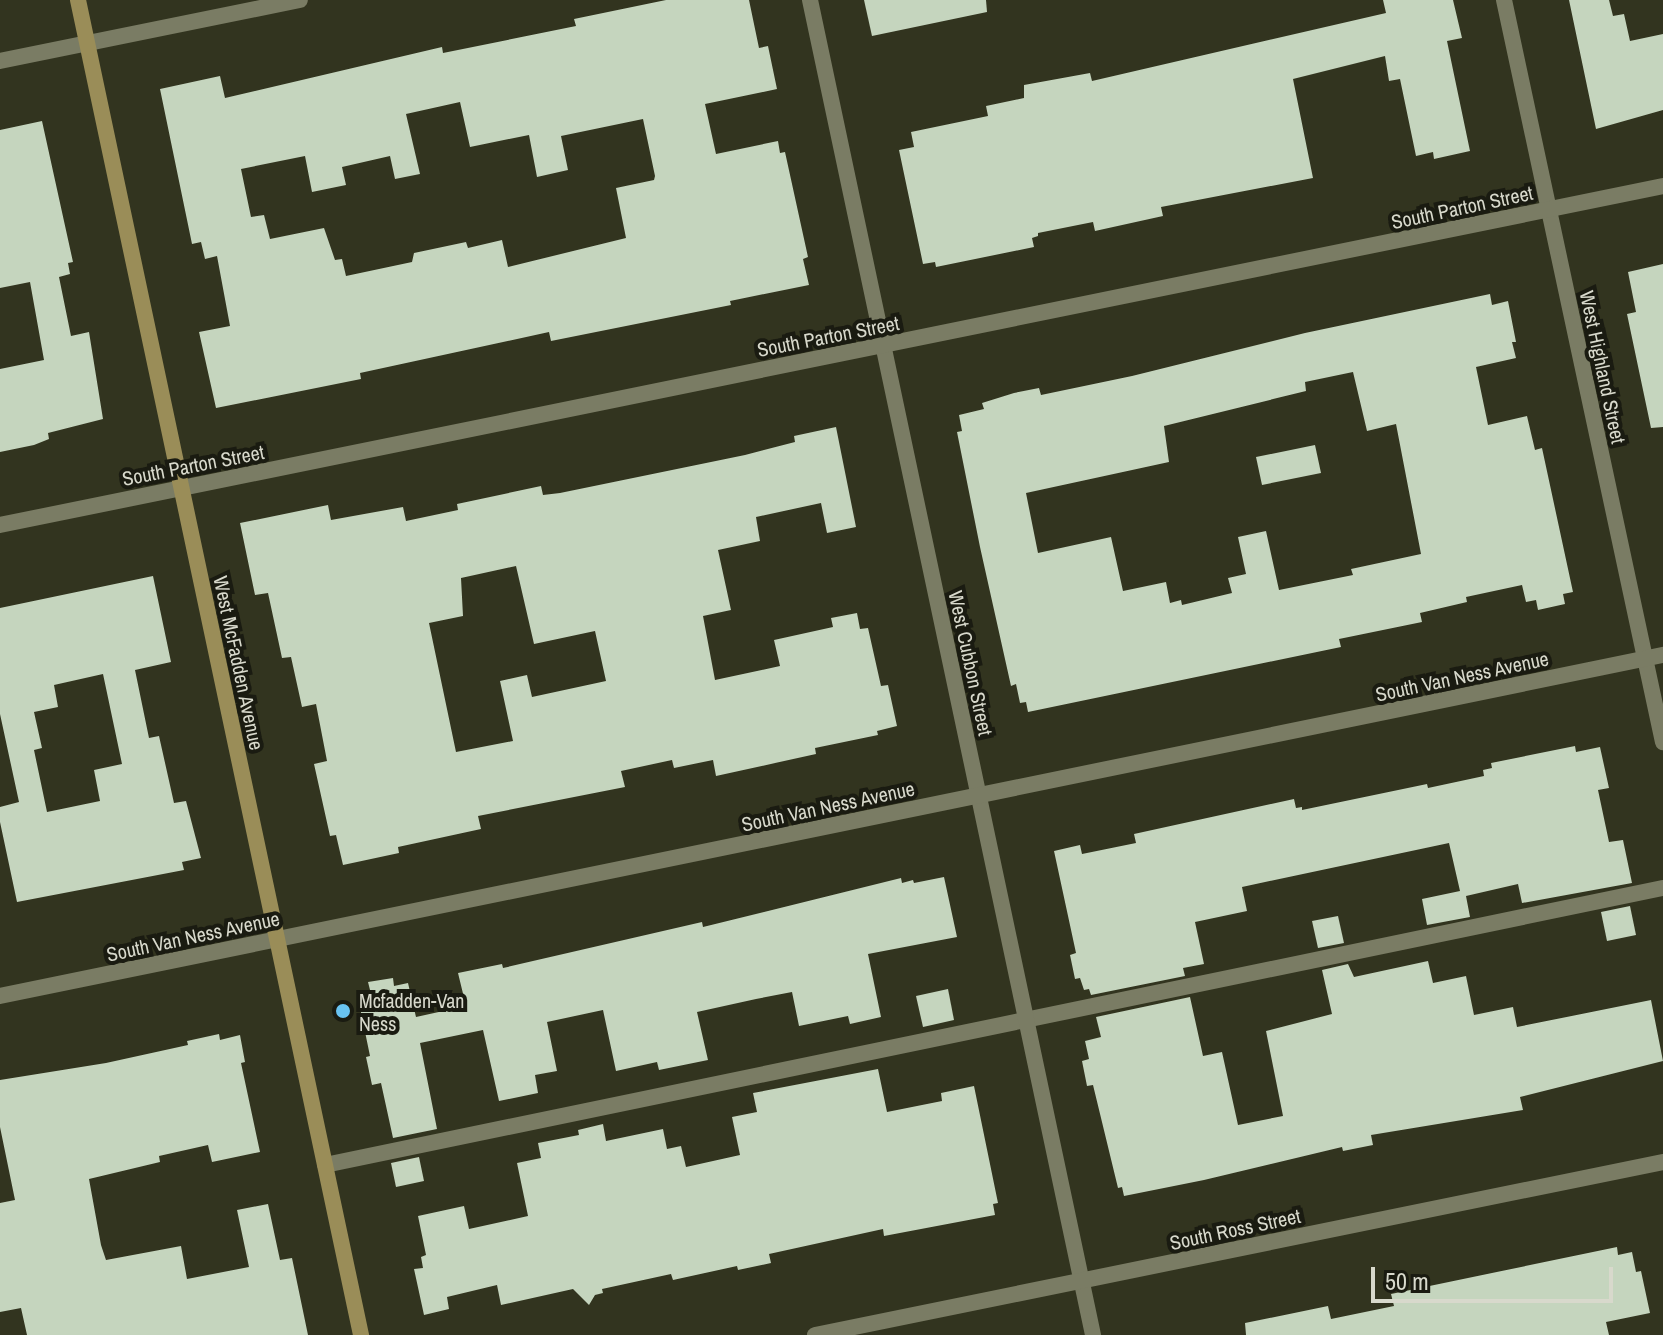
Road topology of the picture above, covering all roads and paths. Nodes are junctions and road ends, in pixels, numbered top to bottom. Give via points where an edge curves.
1 (78, 0) edge
2 (300, 0) edge
3 (810, 0) edge
4 (1504, 0) edge
5 (87, 43) junction
6 (0, 61) edge
7 (1663, 186) edge
8 (1549, 209) junction
9 (883, 345) junction
10 (181, 488) junction
11 (0, 525) edge
12 (1663, 655) edge
13 (1645, 659) junction
14 (1663, 742) edge
15 (979, 796) junction
16 (1663, 888) edge
17 (277, 939) junction
18 (0, 996) edge
19 (1026, 1020) junction
20 (1663, 1162) edge
21 (325, 1165) junction
22 (1082, 1281) junction
23 (361, 1335) edge
24 (815, 1335) edge
25 (1093, 1335) edge

1 - 5 street, West McFadden Avenue
2 - 5 street
3 - 9 street, West Cubbon Street
4 - 8 street, West Highland Street
5 - 6 street
5 - 10 street, West McFadden Avenue
7 - 8 street, South Parton Street
8 - 9 street, South Parton Street
8 - 13 street, West Highland Street
9 - 10 street, South Parton Street
9 - 15 street, West Cubbon Street
10 - 11 street, South Parton Street
10 - 17 street, West McFadden Avenue
12 - 13 street, South Van Ness Avenue
13 - 14 street, West Highland Street
13 - 15 street, South Van Ness Avenue
15 - 17 street, South Van Ness Avenue
15 - 19 street, West Cubbon Street
16 - 19 street
17 - 18 street, South Van Ness Avenue
17 - 21 street, West McFadden Avenue
19 - 21 street
19 - 22 street, West Cubbon Street
20 - 22 street, South Ross Street
21 - 23 street, West McFadden Avenue
22 - 24 street, South Ross Street
22 - 25 street, West Cubbon Street

